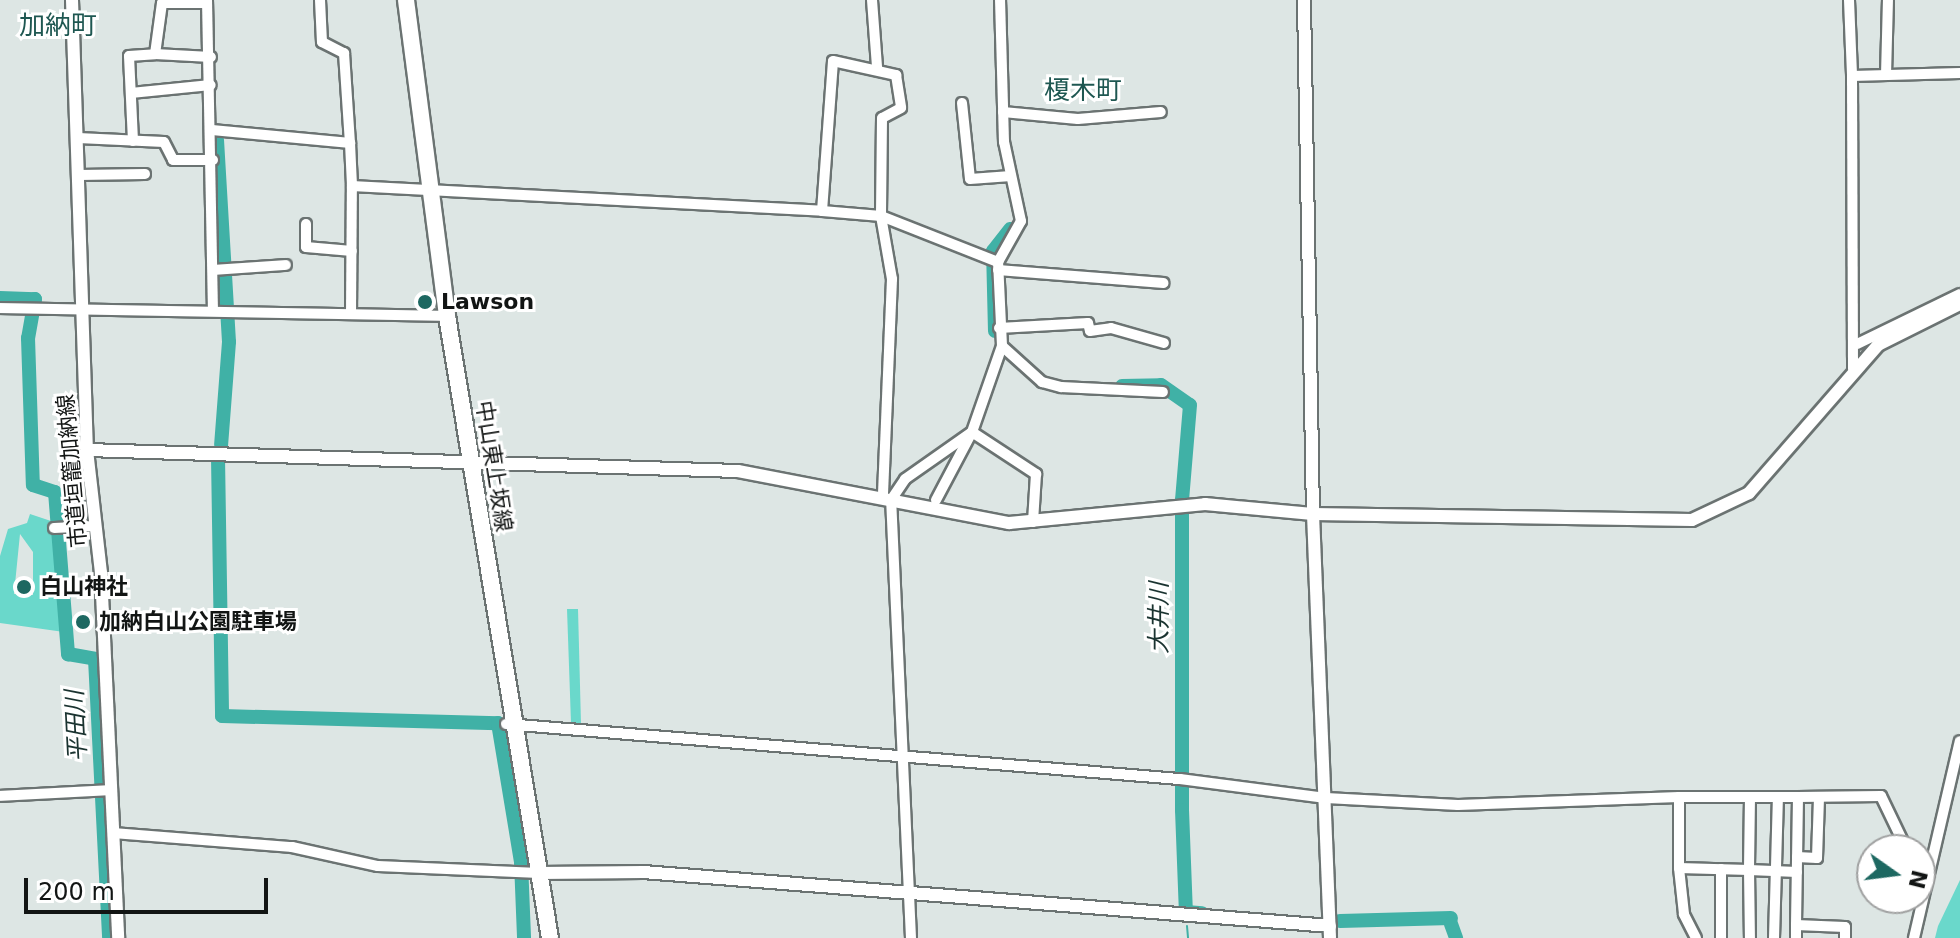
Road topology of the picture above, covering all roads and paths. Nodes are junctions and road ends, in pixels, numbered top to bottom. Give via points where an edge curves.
1 (72, 0) edge
2 (320, 0) edge
3 (397, 0) edge
4 (406, 0) edge
5 (872, 0) edge
6 (1000, 0) edge
7 (1304, 0) edge
8 (1849, 0) edge
9 (1888, 0) edge
10 (161, 1) edge
11 (207, 2) edge
12 (155, 54) junction
13 (211, 57) junction
14 (877, 67) junction
15 (1960, 73) edge
16 (1886, 75) junction
17 (1852, 76) junction
18 (211, 85) junction
19 (131, 93) junction
20 (962, 103) dead end
21 (1003, 112) junction
22 (1161, 112) dead end
23 (212, 130) junction
24 (78, 138) junction
25 (133, 141) junction
26 (350, 143) junction
27 (213, 160) junction
28 (145, 174) dead end
29 (79, 175) junction
30 (1011, 176) junction
31 (352, 186) junction
32 (424, 189) junction
33 (822, 211) junction
34 (881, 216) junction
35 (306, 224) dead end
36 (352, 251) junction
37 (996, 263) junction
38 (286, 265) dead end
39 (218, 270) junction
40 (1163, 283) dead end
41 (1960, 294) edge
42 (1960, 304) edge
43 (0, 308) edge
44 (82, 309) junction
45 (219, 310) junction
46 (351, 314) junction
47 (443, 316) junction
48 (999, 328) junction
49 (1164, 343) dead end
50 (1857, 344) junction
51 (1002, 346) junction
52 (1853, 369) junction
53 (1163, 392) dead end
54 (972, 432) junction
55 (87, 450) junction
56 (466, 459) junction
57 (887, 499) junction
58 (936, 500) dead end
59 (1313, 514) junction
60 (1033, 522) junction
61 (95, 526) junction
62 (54, 528) dead end
63 (510, 725) junction
64 (1960, 741) edge
65 (905, 755) junction
66 (112, 790) junction
67 (0, 796) edge
68 (1679, 797) junction
69 (1750, 797) junction
70 (1778, 797) junction
71 (1798, 797) junction
72 (1819, 797) junction
73 (1326, 798) junction
74 (113, 833) junction
75 (1899, 834) edge
76 (1935, 834) edge
77 (1797, 857) junction
78 (1679, 868) junction
79 (1721, 869) junction
80 (1749, 870) junction
81 (1776, 872) junction
82 (1797, 872) junction
83 (528, 873) junction
84 (909, 895) junction
85 (1918, 914) edge
86 (1796, 925) junction
87 (1330, 932) edge
88 (1821, 932) edge
89 (118, 938) edge
90 (541, 938) edge
91 (550, 938) edge
92 (911, 938) edge
93 (1696, 938) edge
94 (1721, 938) edge
95 (1750, 938) edge
96 (1774, 938) edge
97 (1796, 938) edge
98 (1845, 938) edge
99 (1914, 938) edge

1 - 24 street, 市道垣籠加納線
2 - 26 street via 322,42 344,53
3 - 32 main road, 中山東上坂線
4 - 32 main road, 中山東上坂線
5 - 14 street
6 - 21 street
7 - 59 street
8 - 17 street
9 - 16 street
10 - 11 street
10 - 12 street
11 - 13 street
12 - 13 street
12 - 19 street via 129,56
13 - 18 street
14 - 33 street via 833,61
14 - 34 street via 896,75 901,108 882,118
15 - 16 street
16 - 17 street
17 - 50 street
18 - 19 street
18 - 23 street
19 - 25 street
20 - 30 street via 970,179
21 - 22 street via 1078,119
21 - 30 street
23 - 26 street
23 - 27 street
24 - 25 street
24 - 29 street, 市道垣籠加納線
25 - 27 street via 164,142 173,160
26 - 31 street
27 - 39 street
28 - 29 street
29 - 44 street, 市道垣籠加納線
30 - 37 street via 1021,221
31 - 32 street
31 - 36 street
32 - 33 street
32 - 47 main road, 中山東上坂線
33 - 34 street
34 - 37 street
34 - 57 street via 892,279
35 - 36 street via 306,247
36 - 46 street
37 - 40 street
37 - 48 street
38 - 39 street
39 - 45 street
41 - 50 street
42 - 52 street via 1901,329
43 - 44 street
44 - 45 street
44 - 55 street, 市道垣籠加納線
45 - 46 street
46 - 47 street
47 - 56 main road, 中山東上坂線
48 - 49 street via 1088,323 1090,331 1111,328
48 - 51 street
50 - 52 street
51 - 53 street via 1042,382
51 - 54 street
52 - 59 street via 1758,484 1708,516
54 - 57 street via 905,479
54 - 58 street
54 - 60 street via 1036,474
55 - 56 street
55 - 61 street, 市道垣籠加納線
56 - 57 street via 738,471
56 - 63 main road, 中山東上坂線
57 - 60 street via 987,521
57 - 65 street
59 - 60 street via 1182,506
59 - 73 street
61 - 62 street
61 - 66 street, 市道垣籠加納線
63 - 65 street via 652,733 796,753
63 - 83 main road, 中山東上坂線
64 - 76 street
65 - 73 street via 1183,779
65 - 84 street
66 - 67 street
66 - 74 street, 市道垣籠加納線
68 - 69 street
68 - 73 street via 1458,805
68 - 78 street
69 - 70 street
69 - 80 street
70 - 71 street
70 - 81 street
71 - 72 street
71 - 77 street
72 - 75 street via 1881,796
72 - 77 street via 1817,858
73 - 87 street
74 - 83 street via 292,847 378,866
74 - 89 street, 市道垣籠加納線
77 - 82 street
78 - 79 street
78 - 93 street via 1684,914
79 - 80 street
79 - 94 street
80 - 81 street
80 - 95 street
81 - 82 street
81 - 96 street
82 - 86 street
83 - 84 street via 643,872
83 - 90 main road, 中山東上坂線
83 - 91 main road, 中山東上坂線
84 - 87 street
84 - 92 street
85 - 99 street
86 - 88 street
86 - 97 street
88 - 98 street via 1845,927

